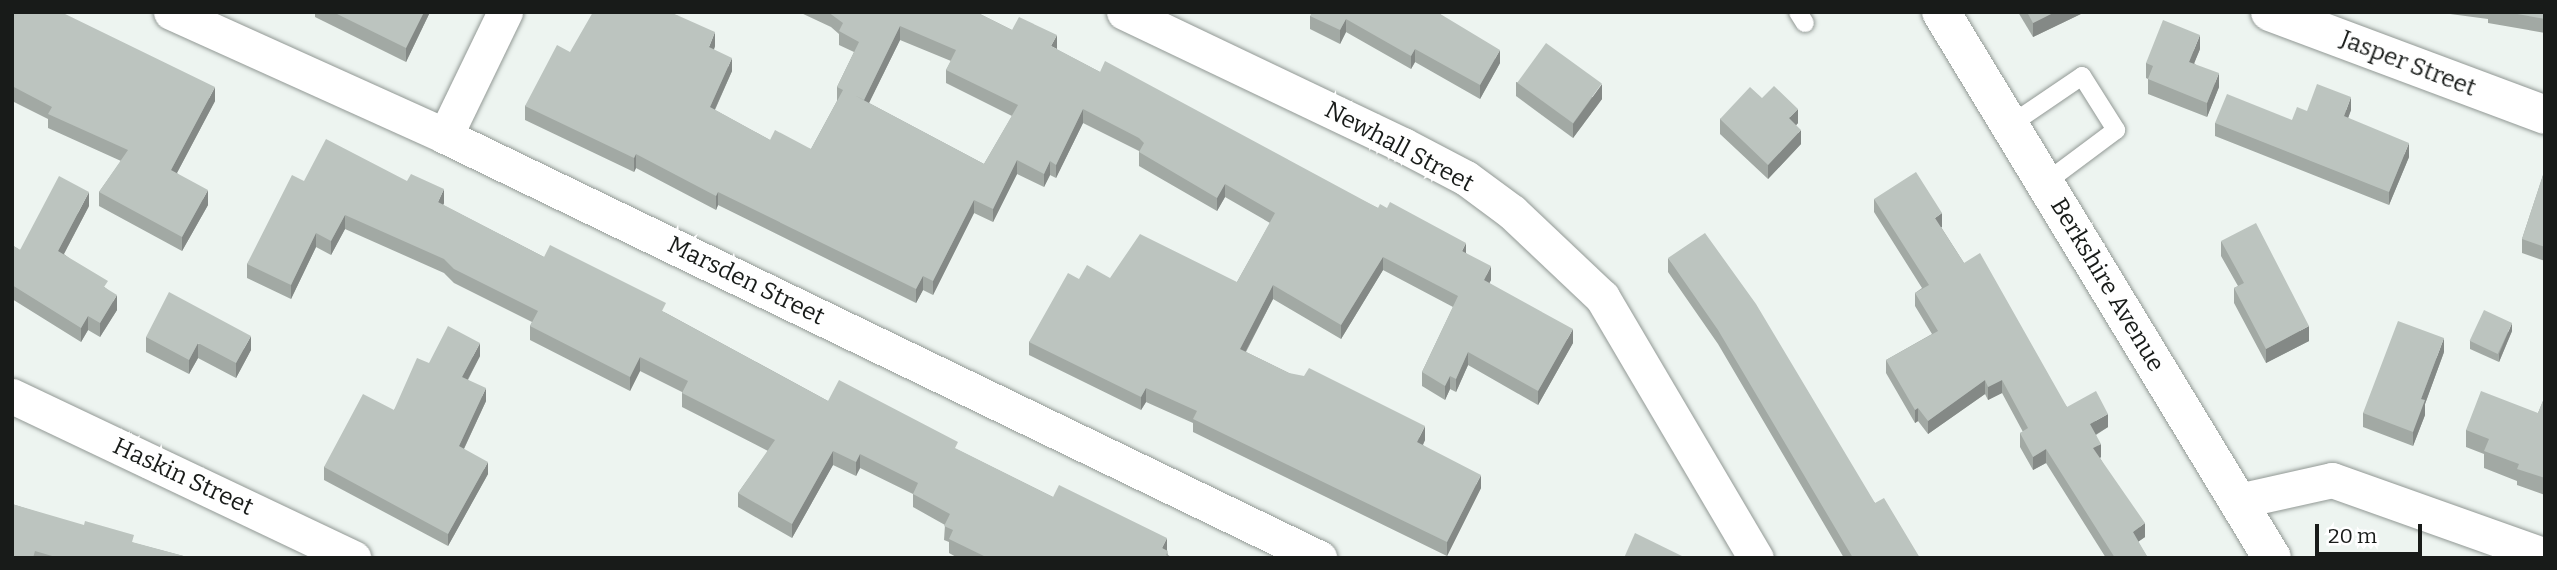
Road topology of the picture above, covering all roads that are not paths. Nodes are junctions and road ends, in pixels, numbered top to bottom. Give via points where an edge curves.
1 (171, 12) edge
2 (505, 12) edge
3 (1124, 12) edge
4 (1941, 12) edge
5 (2270, 12) edge
6 (2545, 115) edge
7 (2010, 125) junction
8 (445, 136) junction
9 (2045, 183) junction
10 (12, 396) edge
11 (2238, 501) junction
12 (2545, 556) edge
13 (353, 558) edge
14 (1319, 558) edge
15 (1756, 558) edge
16 (2272, 558) edge

1 - 8 street, Marsden Street
2 - 8 street
3 - 15 street, Newhall Street via 1403,145 1466,178 1512,212 1602,297
4 - 7 main road, Berkshire Avenue
5 - 6 main road, Jasper Street
7 - 9 main road, Berkshire Avenue
7 - 9 lane via 2082,76 2116,130
8 - 14 street, Marsden Street
9 - 11 main road, Berkshire Avenue
10 - 13 street, Haskin Street
11 - 12 street via 2332,480
11 - 16 main road, Berkshire Avenue

